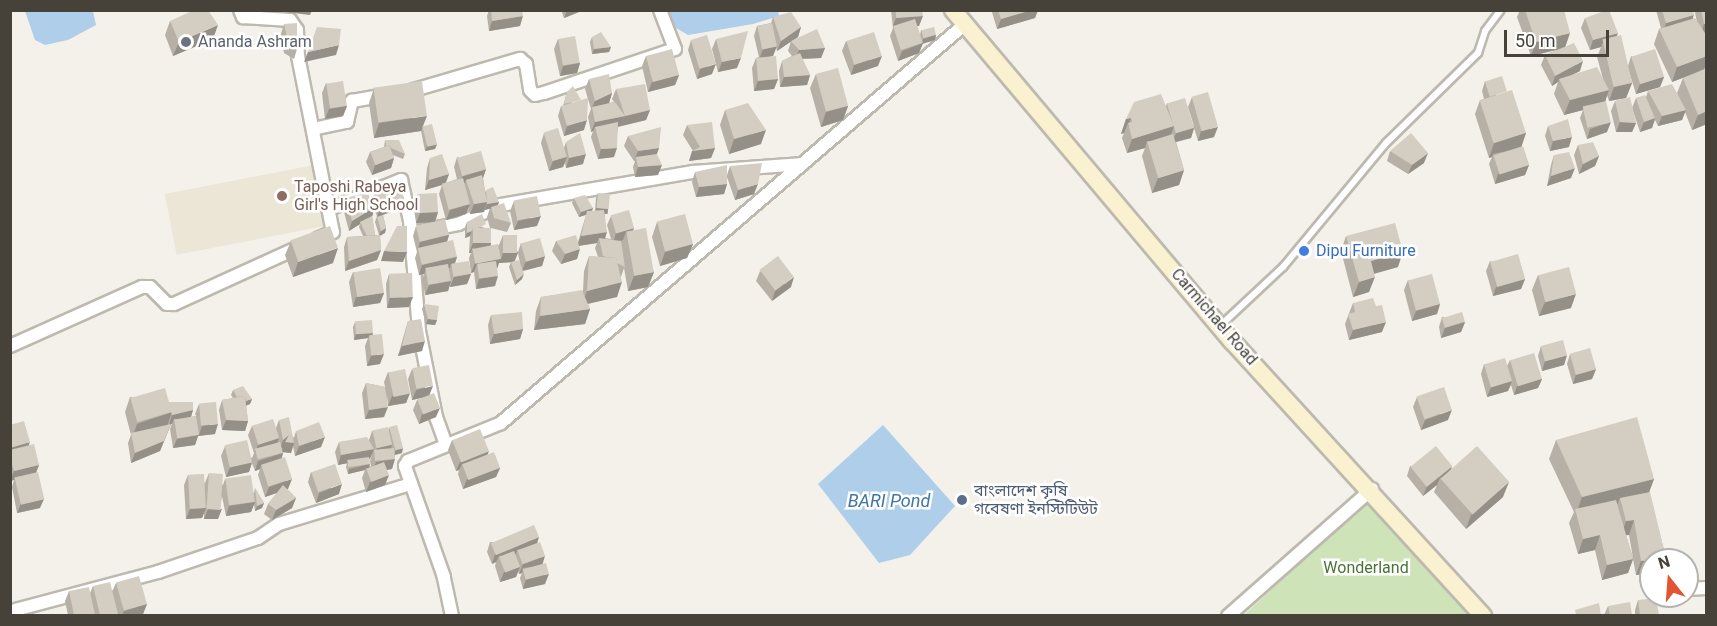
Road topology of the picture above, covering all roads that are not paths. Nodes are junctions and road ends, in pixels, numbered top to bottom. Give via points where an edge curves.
1 (240, 10) edge
2 (660, 10) edge
3 (953, 10) edge
4 (1501, 10) edge
5 (965, 24) junction
6 (313, 129) junction
7 (802, 164) junction
8 (329, 209) junction
9 (411, 233) junction
10 (1220, 326) junction
11 (10, 346) edge
12 (446, 445) junction
13 (411, 484) junction
14 (1372, 489) junction
15 (10, 598) edge
16 (16, 613) edge
17 (452, 615) edge
18 (1228, 615) edge
19 (1483, 615) edge

1 - 6 street via 243,17 290,20 297,30 298,56
2 - 6 street via 675,49 535,95 530,90 525,64 520,59 509,60 414,91 352,101 347,122
3 - 5 street, Carmichael Road
4 - 10 lane via 1485,31 1478,53 1386,143 1282,267
5 - 7 street
5 - 10 street, Carmichael Road
6 - 8 street
7 - 9 street via 693,172 501,205 458,224
7 - 12 street via 501,423
8 - 9 street via 400,180
8 - 11 street via 333,232 174,304 167,304 150,287 142,287
9 - 12 street via 419,332 436,417
10 - 14 street, Carmichael Road
12 - 13 street via 408,461 405,466
13 - 16 street via 279,524 258,538 158,572
13 - 17 street via 444,577
14 - 18 street
14 - 19 street, Carmichael Road
15 - 16 street

